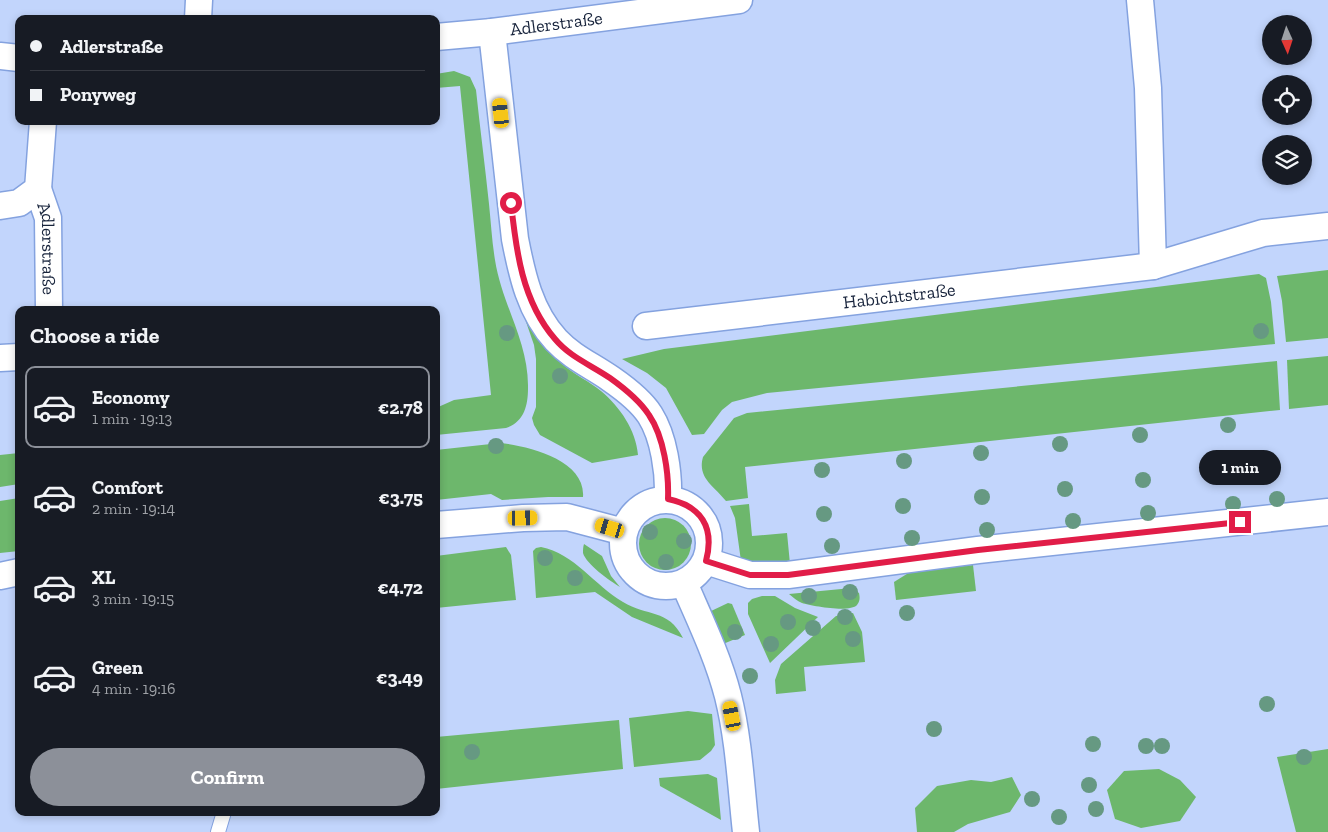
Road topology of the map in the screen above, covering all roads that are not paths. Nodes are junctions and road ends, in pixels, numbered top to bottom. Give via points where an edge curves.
1 (199, 0) edge
2 (735, 0) edge
3 (1140, 0) edge
4 (198, 15) edge
5 (492, 32) junction
6 (440, 37) edge
7 (0, 56) edge
8 (15, 58) edge
9 (43, 125) edge
10 (38, 189) junction
11 (0, 206) edge
12 (1328, 226) edge
13 (1153, 266) junction
14 (49, 306) edge
15 (646, 326) dead end
16 (15, 357) edge
17 (0, 358) edge
18 (668, 499) junction
19 (1328, 512) edge
20 (440, 525) edge
21 (624, 532) junction
22 (706, 561) junction
23 (15, 573) edge
24 (0, 576) edge
25 (684, 583) junction
26 (223, 816) edge
27 (218, 832) edge
28 (746, 832) edge

1 - 4 street
2 - 5 street, Adlerstraße
3 - 13 street via 1148,88
5 - 6 street, Adlerstraße
5 - 18 street, Adlerstraße via 515,239 528,293 554,338 572,355 611,379 650,415 666,466
7 - 8 street
9 - 10 street, Adlerstraße
10 - 11 street, Adlerstraße via 19,203
10 - 14 street, Adlerstraße via 48,218
12 - 13 street, Habichtstraße via 1264,233
13 - 15 street, Habichtstraße
16 - 17 street
18 - 21 street via 645,505 636,512
18 - 22 street via 694,509 703,520 709,533
19 - 22 street via 978,550 788,575 750,575
20 - 21 street via 567,517
21 - 25 street via 626,560 634,572 657,586
22 - 25 street via 694,577
23 - 24 street
25 - 28 street via 713,649 729,699 736,733
26 - 27 lane

